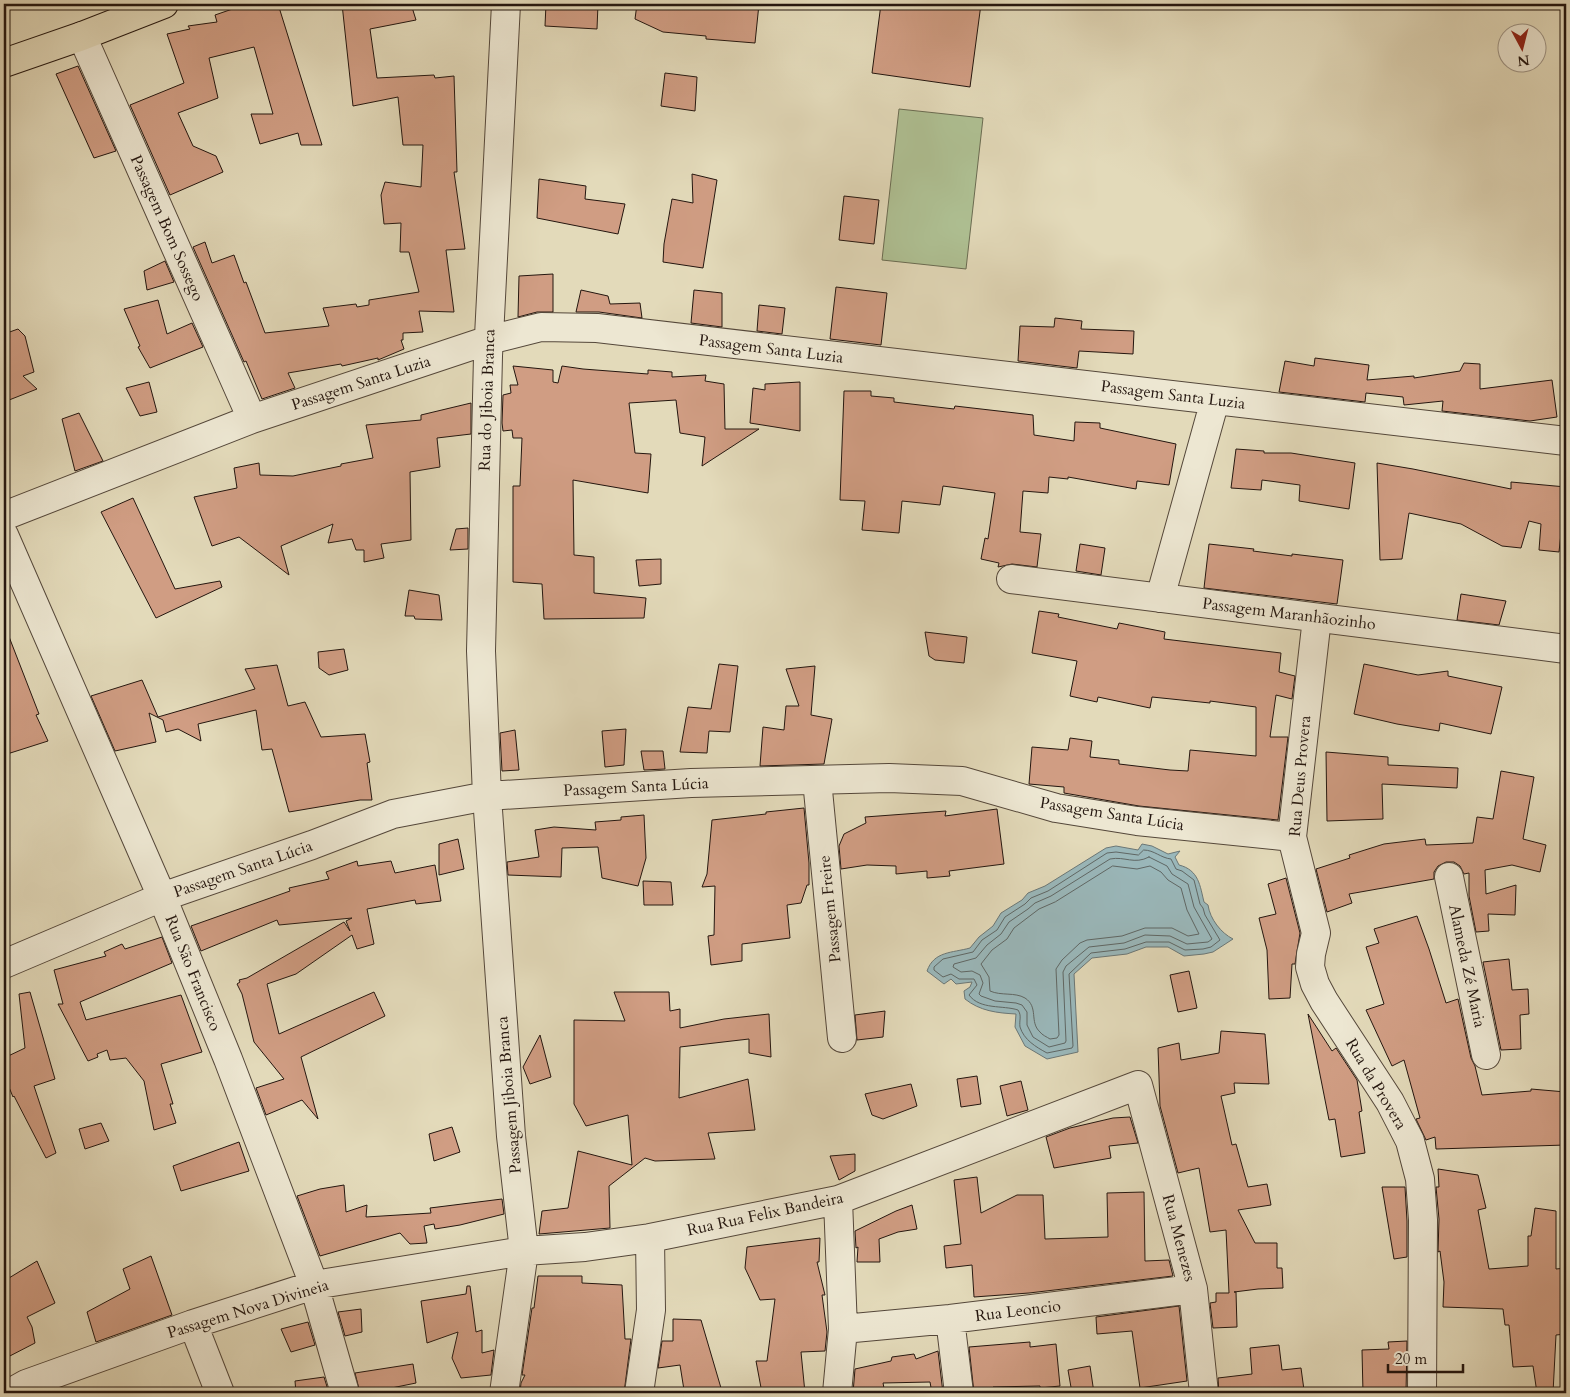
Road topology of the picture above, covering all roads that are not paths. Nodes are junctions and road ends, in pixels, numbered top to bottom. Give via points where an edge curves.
1 (164, 4) edge
2 (506, 4) edge
3 (82, 36) junction
4 (4, 63) edge
5 (489, 340) junction
6 (1215, 400) junction
7 (252, 420) junction
8 (1566, 441) edge
9 (4, 516) edge
10 (4, 535) edge
11 (1011, 579) dead end
12 (1160, 598) junction
13 (1317, 618) junction
14 (1566, 649) edge
15 (817, 780) junction
16 (487, 796) junction
17 (1292, 837) junction
18 (1449, 877) dead end
19 (162, 897) junction
20 (1316, 933) joint
21 (4, 964) edge
22 (842, 1038) dead end
23 (1486, 1055) dead end
24 (1138, 1085) joint
25 (838, 1200) junction
26 (650, 1238) junction
27 (524, 1251) junction
28 (314, 1285) junction
29 (1193, 1290) junction
30 (950, 1319) junction
31 (193, 1324) junction
32 (843, 1329) junction
33 (10, 1393) edge
34 (220, 1393) edge
35 (345, 1393) edge
36 (504, 1393) edge
37 (639, 1393) edge
38 (837, 1393) edge
39 (960, 1393) edge
40 (1204, 1393) edge
41 (1422, 1393) edge

1 - 3 main road
2 - 5 street, Rua do Jiboia Branca
3 - 4 main road
3 - 7 street, Passagem Bom Sossego
5 - 6 street, Passagem Santa Luzia via 541,327 598,328
5 - 7 street, Passagem Santa Luzia
5 - 16 street, Rua do Jiboia Branca via 480,651
6 - 8 street, Passagem Santa Luzia
6 - 12 street
7 - 9 street, Passagem Santa Luzia
10 - 19 street, Rua São Francisco
11 - 12 street, Passagem Maranhãozinho
12 - 13 street, Passagem Maranhãozinho
13 - 14 street, Passagem Maranhãozinho
13 - 17 street, Rua Deus Provera
15 - 16 street, Passagem Santa Lúcia via 690,783
15 - 17 street, Passagem Santa Lúcia via 962,781 1056,808 1137,821
15 - 22 street, Passagem Freire
16 - 19 street, Passagem Santa Lúcia via 393,814
16 - 27 street, Passagem Jiboia Branca via 511,1136
17 - 20 street, Rua Deus Provera
18 - 23 street, Alameda Zé Maria
19 - 21 street, Passagem Santa Lúcia
19 - 28 street, Rua São Francisco
20 - 41 street, Rua da Provera via 1310,967 1315,984 1390,1102 1410,1141 1420,1179 1423,1220
24 - 25 street, Rua Rua Felix Bandeira
24 - 29 street, Rua Menezes
25 - 26 street, Rua Rua Felix Bandeira
25 - 32 street
26 - 27 street, Rua Rua Felix Bandeira
26 - 37 street via 651,1310
27 - 28 street, Passagem Nova Divineia
27 - 36 street, Passagem Jiboia Branca
28 - 31 street, Passagem Nova Divineia
28 - 35 street, Rua São Francisco
29 - 30 street, Rua Leoncio
29 - 40 street, Rua Menezes
30 - 32 street, Rua Leoncio
30 - 39 street
31 - 33 street, Passagem Nova Divineia via 26,1384
31 - 34 street
32 - 38 street

